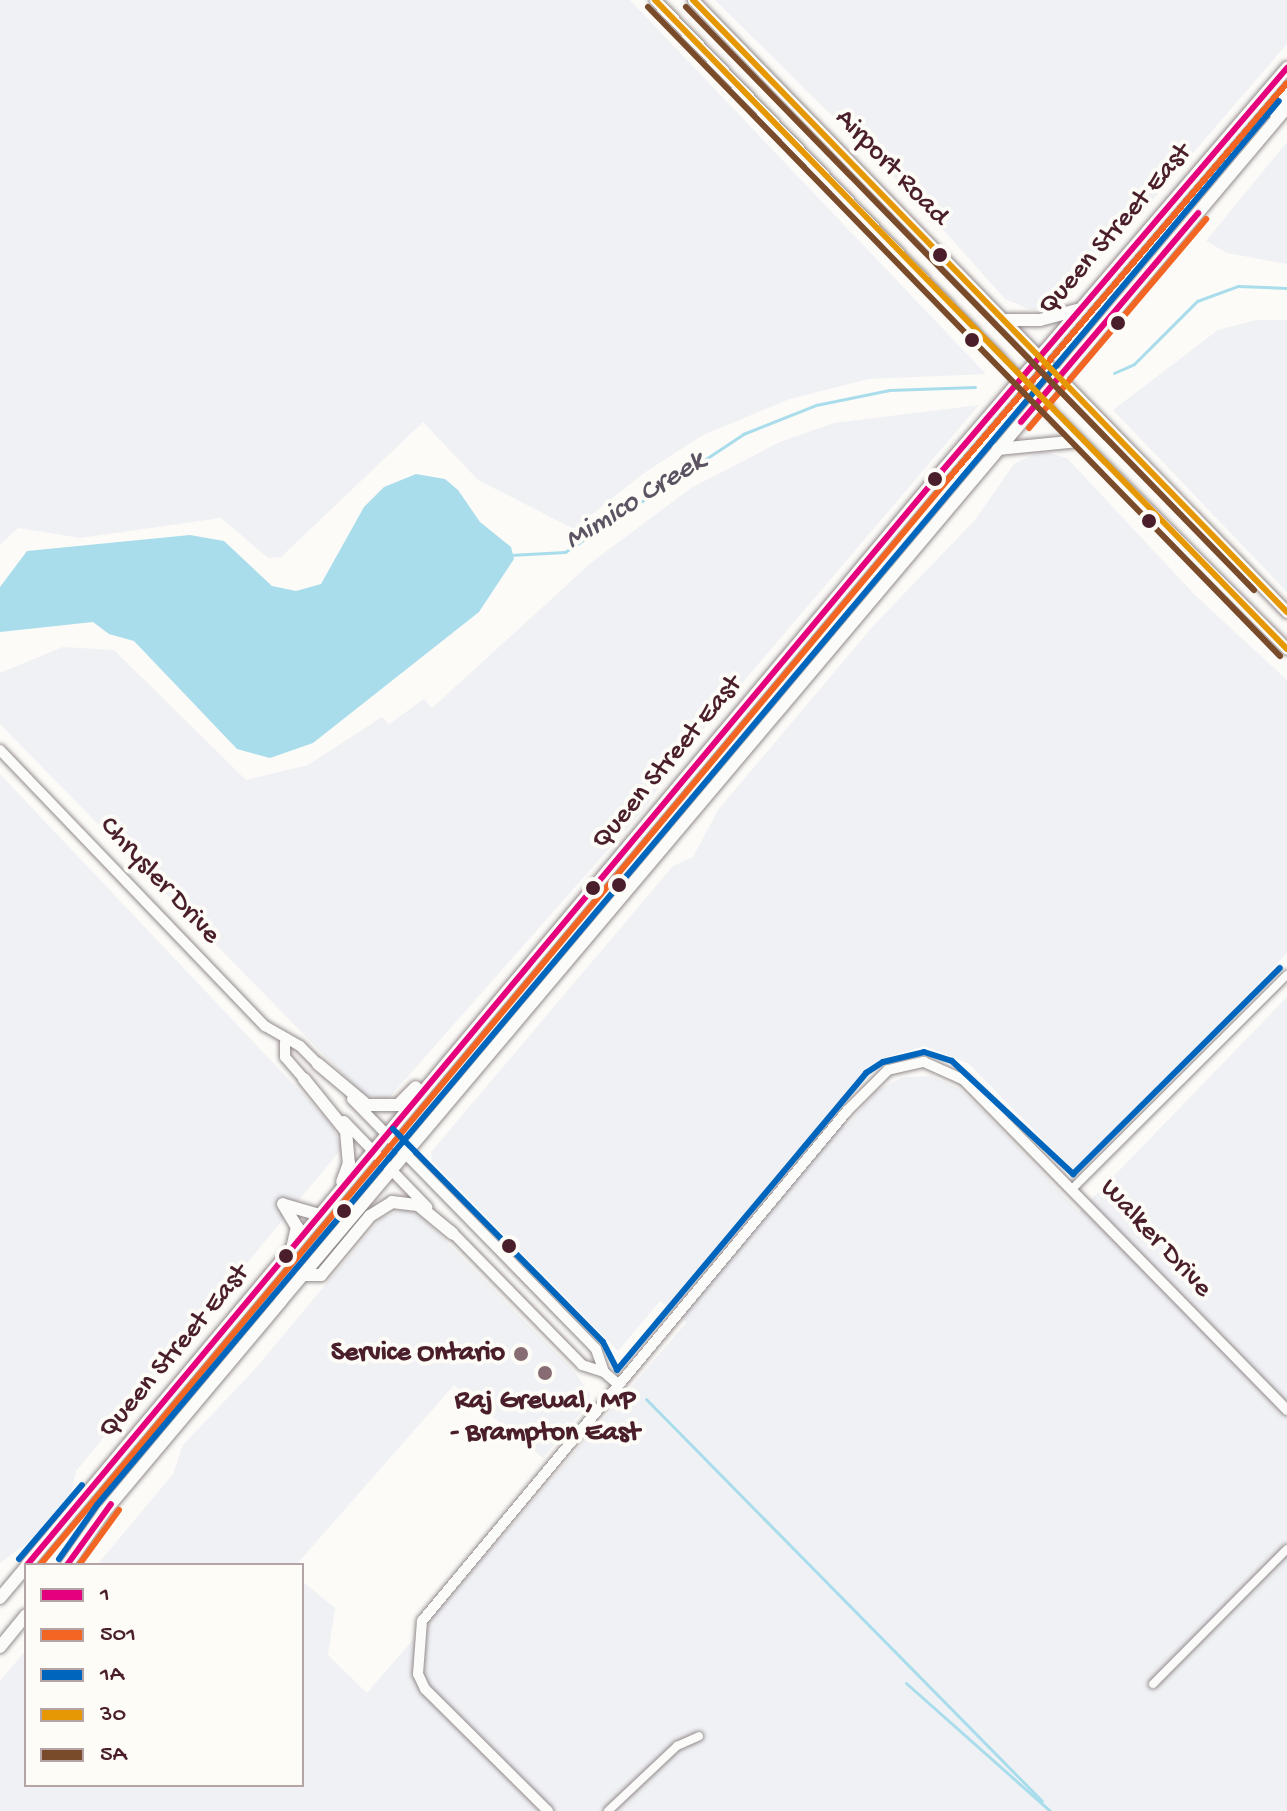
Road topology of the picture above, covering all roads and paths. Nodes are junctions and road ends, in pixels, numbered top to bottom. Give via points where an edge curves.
1 (655, 0) edge
2 (693, 0) edge
3 (1287, 68) edge
4 (1287, 94) edge
5 (1287, 107) edge
6 (1275, 121) junction
7 (1078, 310) junction
8 (1004, 320) junction
9 (1039, 356) junction
10 (1060, 377) junction
11 (1019, 379) junction
12 (1040, 400) junction
13 (1079, 441) junction
14 (998, 449) junction
15 (1287, 612) edge
16 (1287, 649) edge
17 (0, 750) edge
18 (1287, 975) edge
19 (285, 1042) junction
20 (451, 1059) junction
21 (318, 1064) junction
22 (304, 1079) junction
23 (387, 1135) junction
24 (373, 1152) junction
25 (405, 1153) junction
26 (391, 1170) junction
27 (1073, 1188) junction
28 (320, 1215) junction
29 (453, 1234) junction
30 (291, 1251) junction
31 (303, 1275) junction
32 (604, 1372) junction
33 (618, 1384) junction
34 (1287, 1410) edge
35 (1287, 1549) edge
36 (30, 1563) edge
37 (68, 1563) edge
38 (24, 1570) edge
39 (0, 1598) edge
40 (24, 1617) edge
41 (0, 1647) edge
42 (1153, 1684) dead end
43 (699, 1736) dead end
44 (548, 1811) edge
45 (608, 1811) edge

1 - 11 main road, Airport Road
2 - 8 main road, Airport Road
3 - 7 main road, Queen Street East
4 - 6 main road via 1275,109
5 - 6 main road, Queen Street East
6 - 10 main road, Queen Street East
7 - 8 main road via 1040,320
7 - 9 main road, Queen Street East
8 - 9 main road, Airport Road
9 - 10 main road, Airport Road
9 - 11 main road, Queen Street East
10 - 12 main road, Queen Street East
10 - 15 main road, Airport Road
11 - 12 main road, Airport Road
11 - 20 main road, Queen Street East
12 - 13 main road, Airport Road
12 - 14 main road, Queen Street East
13 - 14 main road
13 - 16 main road, Airport Road
14 - 25 main road, Queen Street East
17 - 19 street, Chrysler Drive
18 - 27 street
19 - 21 street, Chrysler Drive via 300,1046
19 - 22 street, Chrysler Drive via 285,1057
20 - 21 main road via 440,1060 403,1102 382,1108 361,1103
20 - 23 main road, Queen Street East
21 - 23 street, Chrysler Drive
22 - 24 street, Chrysler Drive
22 - 28 main road via 342,1123 349,1144 347,1172
23 - 24 main road, Queen Street East
23 - 25 street, Chrysler Drive
24 - 26 street, Chrysler Drive
24 - 28 main road, Queen Street East
25 - 26 main road, Queen Street East
25 - 32 street, Chrysler Drive via 596,1349
26 - 29 street, Chrysler Drive
26 - 31 main road, Queen Street East
27 - 33 street, Walker Drive via 947,1069 924,1062 888,1070 874,1079
27 - 34 street, Walker Drive
28 - 30 main road, Queen Street East
28 - 30 main road via 283,1204 297,1227
29 - 31 main road via 418,1205 392,1202 377,1208 321,1275
29 - 32 street, Chrysler Drive via 582,1365
30 - 36 main road, Queen Street East
31 - 37 main road, Queen Street East via 105,1511
32 - 33 street
33 - 44 street, Walker Drive via 435,1602 417,1640 418,1674 425,1689
35 - 42 street
38 - 39 main road, Queen Street East
40 - 41 main road
43 - 45 street via 677,1746

